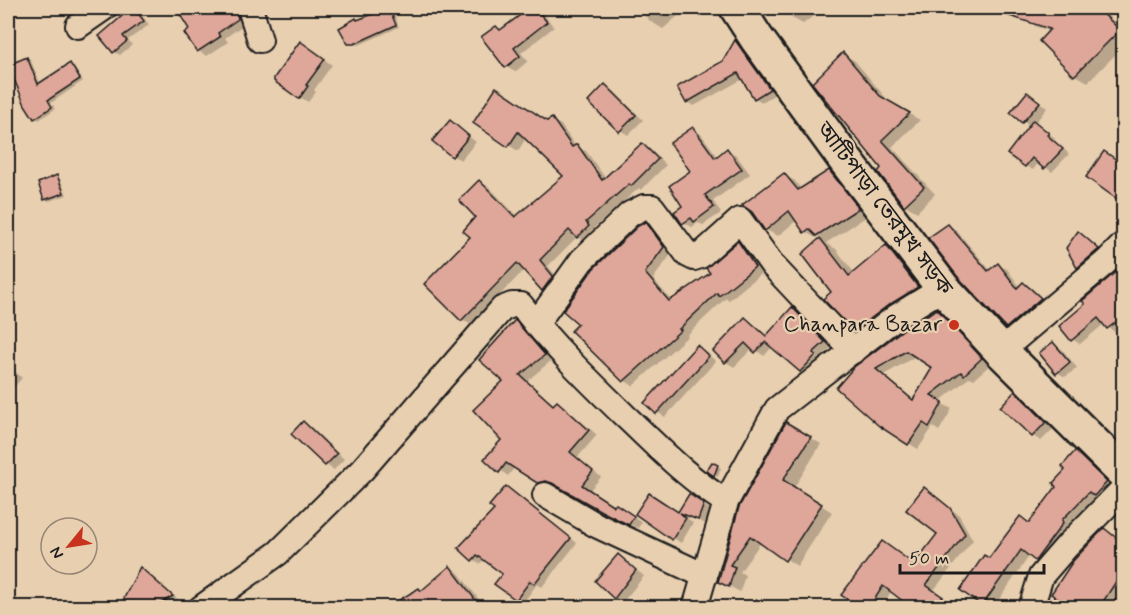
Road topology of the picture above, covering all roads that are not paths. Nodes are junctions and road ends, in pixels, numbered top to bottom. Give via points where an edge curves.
1 (104, 8) edge
2 (250, 8) edge
3 (737, 8) edge
4 (78, 26) dead end
5 (260, 40) dead end
6 (1124, 244) edge
7 (943, 288) junction
8 (536, 324) junction
9 (853, 351) junction
10 (1001, 351) junction
11 (1124, 473) edge
12 (1124, 488) edge
13 (545, 495) dead end
14 (726, 502) junction
15 (705, 576) junction
16 (201, 608) edge
17 (696, 608) edge
18 (1030, 608) edge

1 - 4 street
2 - 5 street
3 - 7 main road, আটিপাড়া তেরমুখ সড়ক
6 - 10 street
7 - 9 street via 896,317
7 - 10 main road, আটিপাড়া তেরমুখ সড়ক
8 - 9 street via 582,260 630,214 652,207 694,258 740,220 773,266
8 - 14 street via 687,476
8 - 16 street via 521,305 502,309 363,470 278,553
9 - 14 street via 777,409
10 - 11 main road, আটিপাড়া তেরমুখ সড়ক
12 - 18 street via 1041,576
13 - 15 street via 596,525
14 - 15 street
15 - 17 street

